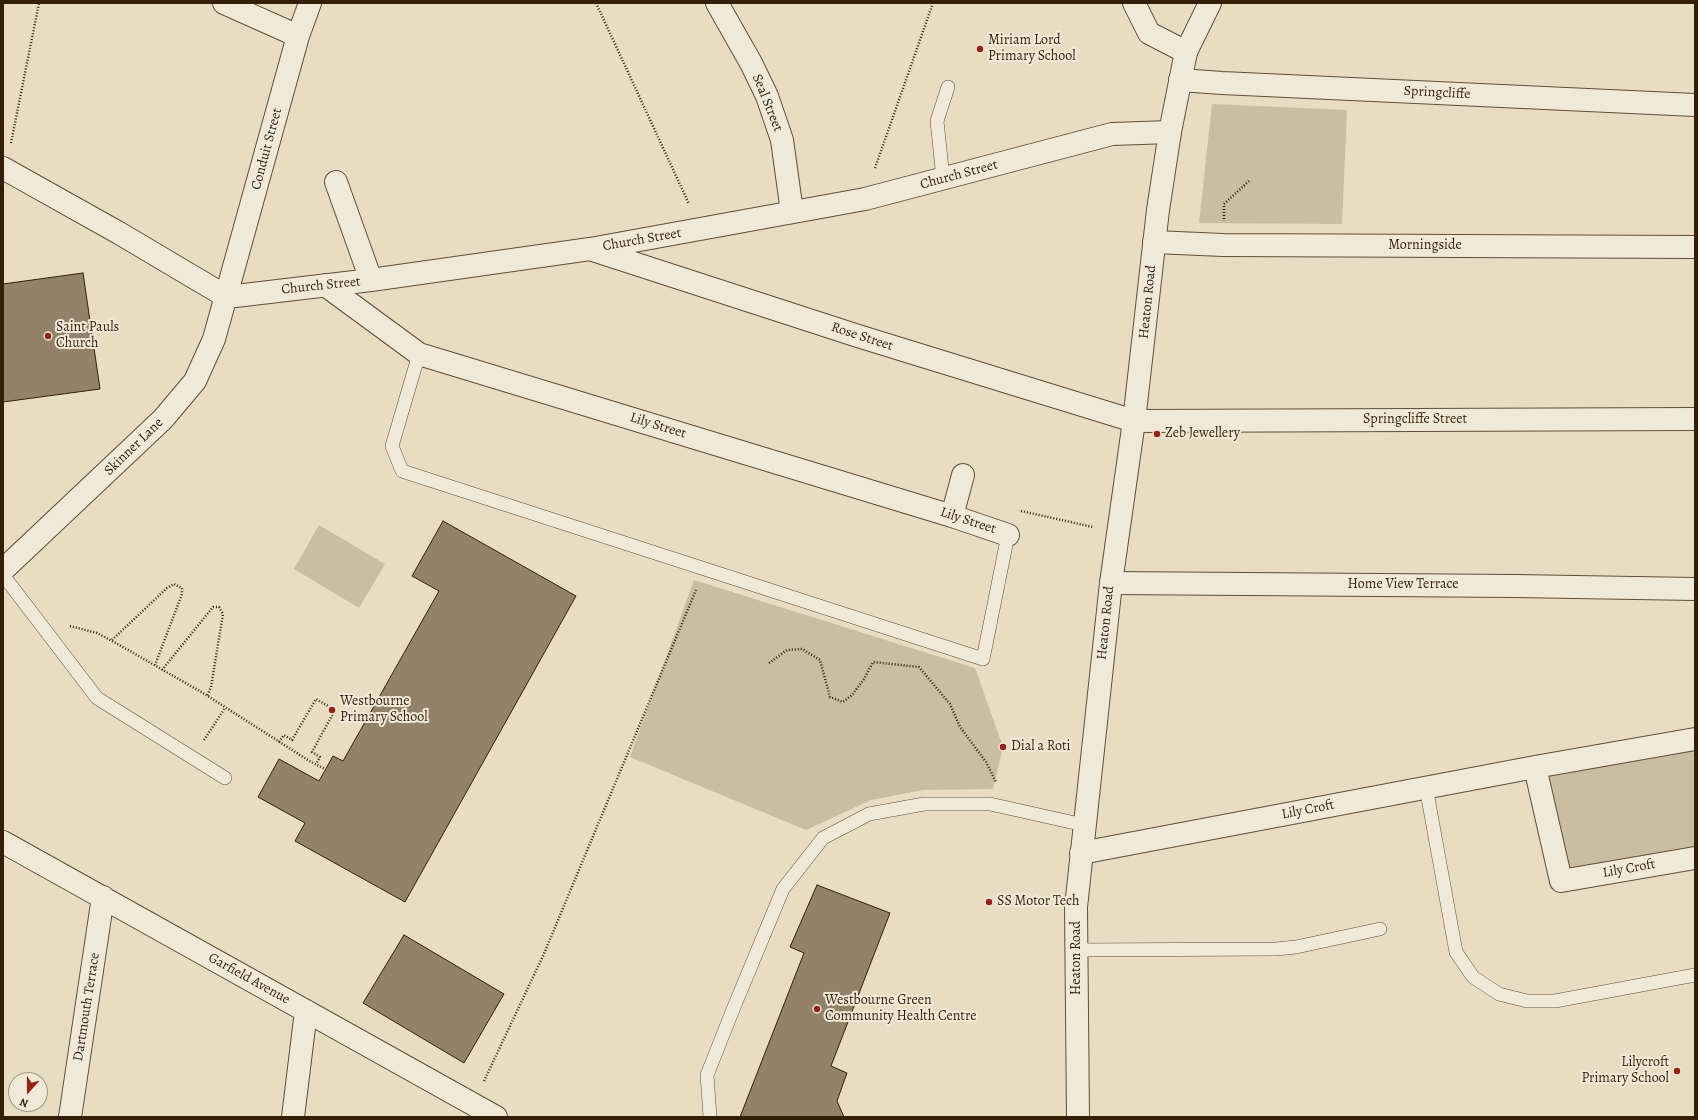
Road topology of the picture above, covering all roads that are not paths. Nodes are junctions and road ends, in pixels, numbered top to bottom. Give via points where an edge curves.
1 (224, 3) edge
2 (310, 3) edge
3 (717, 3) edge
4 (1134, 3) edge
5 (1210, 3) edge
6 (298, 36) junction
7 (1186, 52) junction
8 (1180, 80) junction
9 (948, 87) dead end
10 (1695, 105) edge
11 (1170, 132) junction
12 (4, 169) edge
13 (943, 179) junction
14 (336, 182) dead end
15 (792, 212) junction
16 (1154, 242) junction
17 (1695, 247) edge
18 (590, 249) junction
19 (372, 280) junction
20 (325, 285) junction
21 (227, 296) junction
22 (419, 354) junction
23 (1695, 419) edge
24 (1134, 421) junction
25 (963, 474) dead end
26 (952, 516) junction
27 (1008, 535) joint
28 (3, 570) edge
29 (3, 575) edge
30 (1111, 583) junction
31 (1695, 589) edge
32 (1695, 740) edge
33 (1535, 767) junction
34 (226, 778) dead end
35 (1426, 787) junction
36 (1084, 825) junction
37 (3, 842) edge
38 (1082, 853) junction
39 (1695, 858) edge
40 (103, 897) junction
41 (1380, 929) dead end
42 (1077, 950) junction
43 (1695, 976) edge
44 (306, 1011) junction
45 (70, 1117) edge
46 (293, 1117) edge
47 (496, 1117) edge
48 (710, 1117) edge
49 (1078, 1117) edge

1 - 6 street
2 - 6 street, Conduit Street
3 - 15 street, Seal Street via 751,63 782,140
4 - 7 street via 1149,33
5 - 7 street
6 - 21 street, Conduit Street
7 - 8 street
8 - 10 street, Springcliffe
8 - 11 street
9 - 13 lane via 938,121
11 - 13 street, Church Street via 1112,134
11 - 16 street, Heaton Road
12 - 21 street
13 - 15 street, Church Street via 864,199
14 - 19 street
15 - 18 street, Church Street
16 - 17 street, Morningside via 1223,246
16 - 24 street, Heaton Road
18 - 19 street, Church Street
18 - 24 street, Rose Street via 858,336
19 - 20 street, Church Street
20 - 21 street, Church Street
20 - 22 street, Lily Street
21 - 28 street, Skinner Lane via 214,339 195,381 163,419
22 - 26 street, Lily Street
22 - 27 lane via 392,446 402,471 982,659
23 - 24 street, Springcliffe Street
24 - 30 street, Heaton Road
25 - 26 street
26 - 27 street, Lily Street
29 - 34 lane via 97,698
30 - 31 street, Home View Terrace
30 - 36 street, Heaton Road
32 - 33 street, Lily Croft
33 - 35 street, Lily Croft
33 - 39 street, Lily Croft via 1561,881
35 - 38 street, Lily Croft
35 - 43 lane via 1456,952 1473,977 1499,994 1527,1001 1556,1001
36 - 38 street, Heaton Road
36 - 48 lane via 990,804 924,804 869,814 823,838 783,889 731,1015 707,1075
37 - 40 street, Garfield Avenue
38 - 42 street, Heaton Road via 1076,906
40 - 44 street, Garfield Avenue
40 - 45 street, Dartmouth Terrace
41 - 42 lane via 1276,950
42 - 49 street, Heaton Road
44 - 46 street
44 - 47 street, Garfield Avenue

